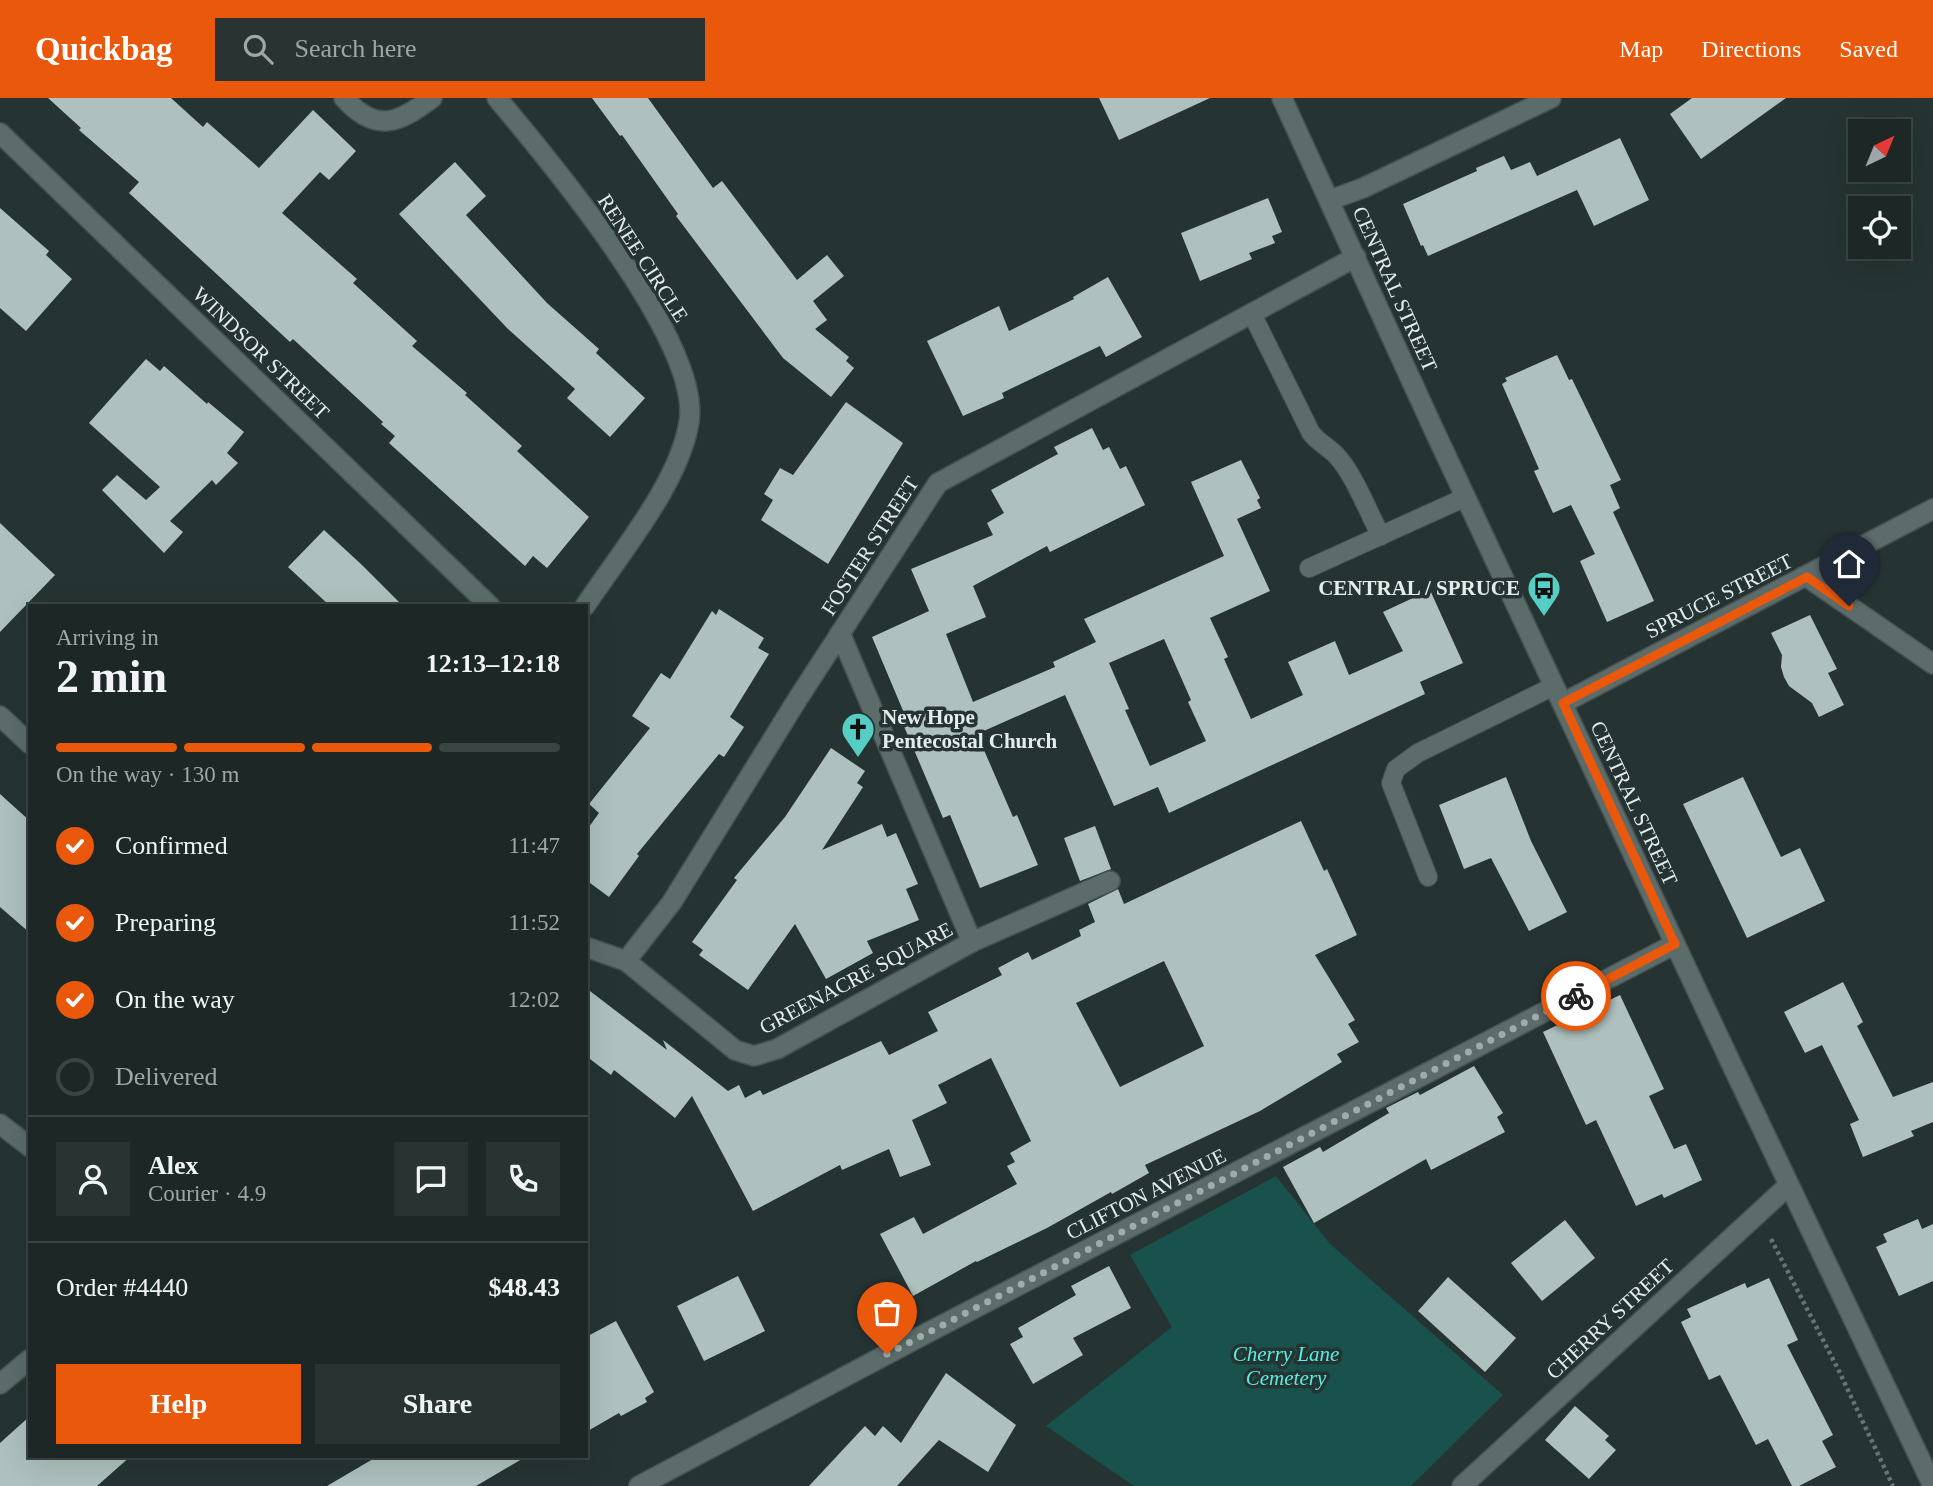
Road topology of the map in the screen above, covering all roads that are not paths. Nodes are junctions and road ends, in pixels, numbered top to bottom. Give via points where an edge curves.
1 (344, 98) edge
2 (432, 98) edge
3 (498, 98) edge
4 (1282, 98) edge
5 (1551, 98) edge
6 (0, 133) edge
7 (1330, 200) junction
8 (1356, 257) junction
9 (1252, 314) junction
10 (1466, 497) junction
11 (1933, 509) edge
12 (1381, 536) junction
13 (1309, 568) dead end
14 (1807, 577) junction
15 (488, 604) edge
16 (586, 604) edge
17 (840, 633) junction
18 (1933, 664) edge
19 (1559, 695) junction
20 (0, 716) edge
21 (28, 742) edge
22 (1429, 877) dead end
23 (1110, 881) dead end
24 (972, 942) junction
25 (1675, 944) junction
26 (588, 948) edge
27 (626, 961) junction
28 (0, 1124) edge
29 (28, 1145) edge
30 (1789, 1185) junction
31 (28, 1361) edge
32 (0, 1384) edge
33 (639, 1486) edge
34 (1462, 1486) edge
35 (1933, 1486) edge

1 - 2 street via 371,118 392,122
3 - 16 street, RENEE CIRCLE via 574,192 620,259 661,322 688,387 690,421 680,457 666,486
4 - 7 street, CENTRAL STREET
5 - 7 street
6 - 15 street, WINDSOR STREET
7 - 8 street, CENTRAL STREET
8 - 9 street, FOSTER STREET
8 - 10 street, CENTRAL STREET
9 - 12 lane via 1311,433 1346,468
9 - 17 street, FOSTER STREET via 938,482
10 - 12 lane
10 - 19 street, CENTRAL STREET
11 - 14 street, SPRUCE STREET
12 - 13 lane
14 - 18 street
14 - 19 street, SPRUCE STREET
17 - 24 street, GREENACRE SQUARE
17 - 27 street, FOSTER STREET via 672,902
19 - 22 lane via 1418,753 1396,769 1391,783
19 - 25 street, CENTRAL STREET
20 - 21 street
23 - 24 street, GREENACRE SQUARE
24 - 27 street, GREENACRE SQUARE via 777,1049 754,1056 736,1050
25 - 30 street, CENTRAL STREET
25 - 33 street, CLIFTON AVENUE
26 - 27 street
28 - 29 street
30 - 34 street, CHERRY STREET
30 - 35 street, CENTRAL STREET
31 - 32 street

